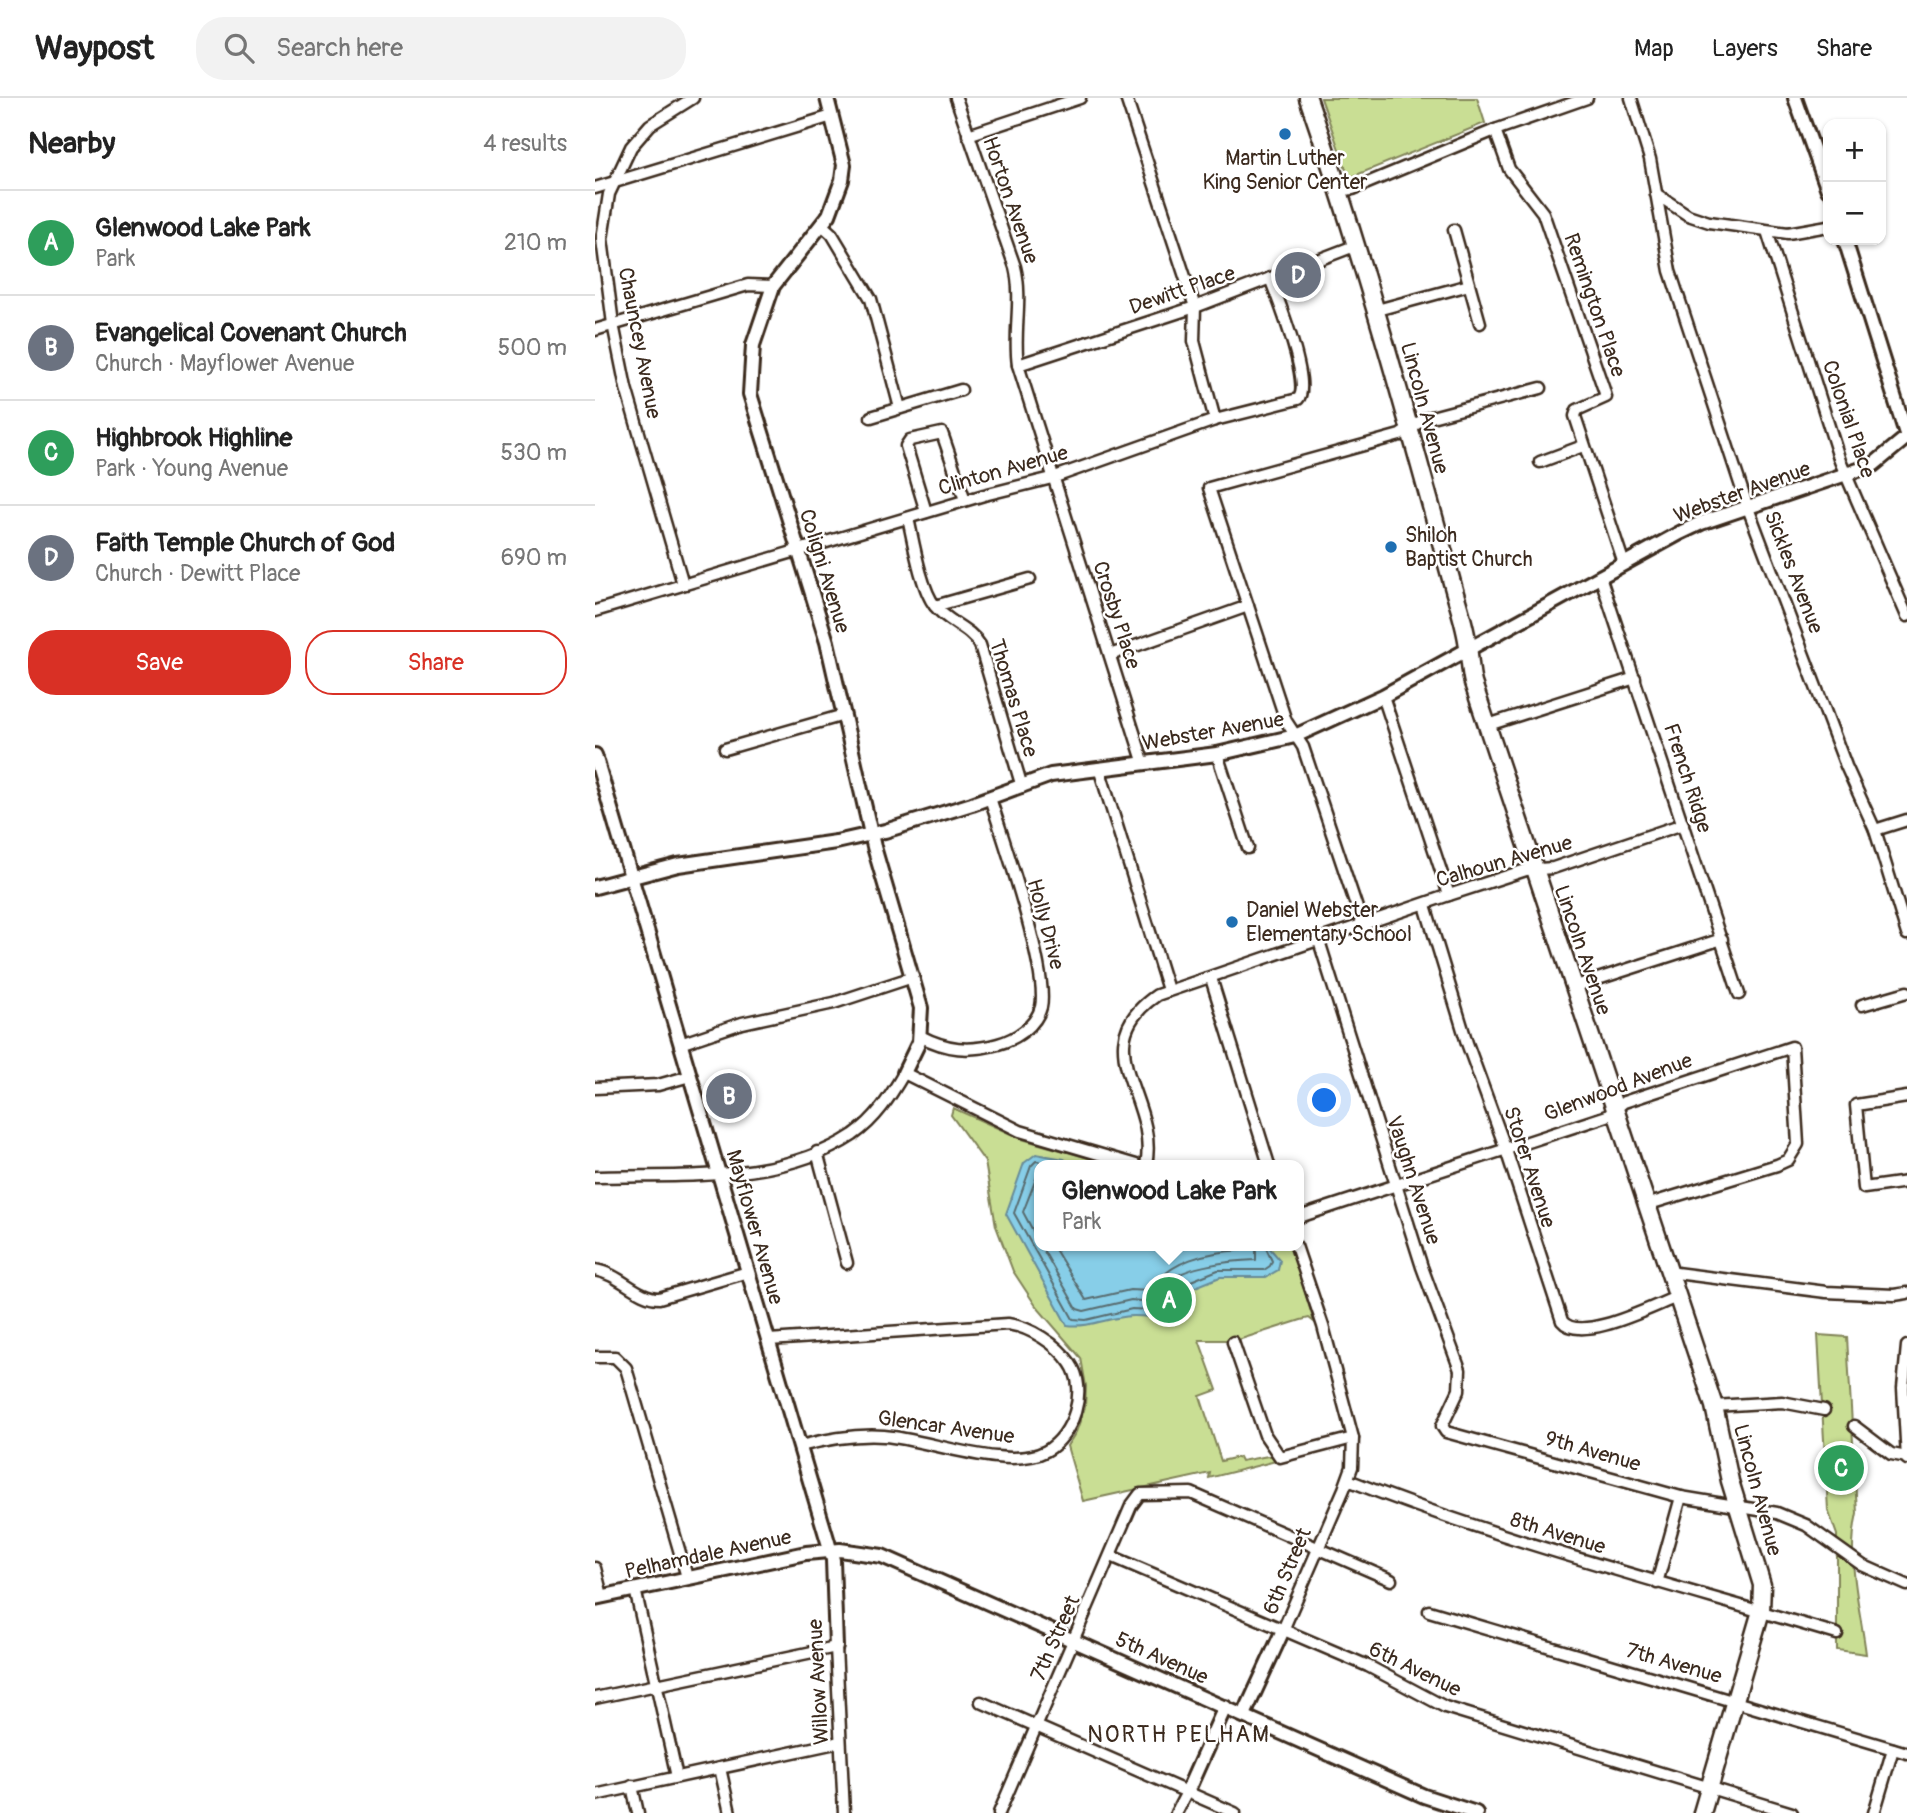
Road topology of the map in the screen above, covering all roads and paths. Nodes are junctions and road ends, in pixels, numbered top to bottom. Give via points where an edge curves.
1 (693, 98) edge
2 (827, 98) edge
3 (956, 98) edge
4 (1080, 98) edge
5 (1126, 98) edge
6 (1308, 98) edge
7 (1587, 98) edge
8 (1631, 98) edge
9 (1798, 99) edge
10 (832, 116) junction
11 (1495, 130) junction
12 (968, 135) junction
13 (1825, 182) edge
14 (614, 183) junction
15 (595, 188) edge
16 (1341, 190) junction
17 (1656, 194) junction
18 (822, 225) junction
19 (1823, 228) edge
20 (1454, 230) dead end
21 (1767, 231) junction
22 (1357, 245) junction
23 (1847, 245) edge
24 (1271, 278) junction
25 (1469, 285) junction
26 (773, 286) junction
27 (1195, 307) junction
28 (1377, 310) junction
29 (1480, 323) dead end
30 (613, 324) junction
31 (595, 330) edge
32 (1018, 365) junction
33 (1541, 388) dead end
34 (961, 390) dead end
35 (900, 408) junction
36 (871, 417) dead end
37 (1215, 420) junction
38 (1409, 427) junction
39 (1907, 437) edge
40 (1583, 446) junction
41 (1540, 462) dead end
42 (1847, 476) junction
43 (1052, 478) junction
44 (965, 500) junction
45 (1748, 508) junction
46 (926, 512) junction
47 (908, 518) junction
48 (799, 550) junction
49 (1624, 564) junction
50 (1600, 576) junction
51 (1030, 579) dead end
52 (683, 584) junction
53 (935, 606) junction
54 (1248, 606) junction
55 (595, 611) edge
56 (1907, 616) edge
57 (1469, 647) junction
58 (1110, 655) junction
59 (1635, 678) junction
60 (1383, 696) junction
61 (843, 715) junction
62 (1488, 725) junction
63 (1295, 736) junction
64 (725, 749) dead end
65 (1217, 754) junction
66 (595, 755) edge
67 (1144, 764) junction
68 (1100, 768) junction
69 (1021, 787) junction
70 (990, 798) junction
71 (1907, 820) edge
72 (1683, 824) junction
73 (1875, 830) junction
74 (871, 834) junction
75 (1248, 848) dead end
76 (1534, 869) junction
77 (631, 876) junction
78 (595, 887) edge
79 (1449, 895) junction
80 (1425, 905) junction
81 (1363, 926) junction
82 (1907, 934) edge
83 (1722, 939) junction
84 (1319, 941) junction
85 (913, 977) junction
86 (1211, 978) junction
87 (1573, 986) junction
88 (1168, 990) junction
89 (1907, 992) edge
90 (1739, 994) dead end
91 (1862, 1005) dead end
92 (920, 1036) junction
93 (680, 1044) junction
94 (904, 1073) junction
95 (690, 1076) junction
96 (595, 1088) edge
97 (1907, 1097) edge
98 (1614, 1111) junction
99 (1505, 1147) junction
100 (817, 1152) junction
101 (1119, 1160) edge
102 (1147, 1160) edge
103 (1267, 1160) edge
104 (719, 1172) junction
105 (595, 1177) edge
106 (1907, 1182) edge
107 (1396, 1185) junction
108 (1646, 1205) junction
109 (1304, 1215) edge
110 (1298, 1251) edge
111 (847, 1263) dead end
112 (595, 1270) edge
113 (748, 1272) junction
114 (1668, 1272) junction
115 (1907, 1293) edge
116 (1677, 1297) junction
117 (769, 1340) junction
118 (1233, 1342) dead end
119 (1907, 1346) edge
120 (595, 1357) edge
121 (1714, 1406) junction
122 (1824, 1410) dead end
123 (1441, 1426) joint
124 (1854, 1426) dead end
125 (1353, 1438) junction
126 (800, 1446) junction
127 (1907, 1458) edge
128 (1348, 1480) junction
129 (1681, 1497) junction
130 (1737, 1507) junction
131 (1319, 1547) junction
132 (830, 1550) junction
133 (1111, 1556) junction
134 (595, 1567) edge
135 (687, 1577) junction
136 (1391, 1580) dead end
137 (1657, 1583) junction
138 (1907, 1585) edge
139 (635, 1589) junction
140 (599, 1597) edge
141 (1429, 1611) dead end
142 (1761, 1611) junction
143 (1283, 1630) junction
144 (1837, 1634) dead end
145 (1074, 1640) junction
146 (836, 1647) junction
147 (657, 1685) junction
148 (595, 1698) edge
149 (1734, 1700) junction
150 (981, 1702) dead end
151 (1225, 1707) junction
152 (1244, 1715) junction
153 (1037, 1728) junction
154 (841, 1742) junction
155 (1892, 1749) junction
156 (1907, 1753) edge
157 (720, 1768) junction
158 (677, 1777) junction
159 (632, 1786) junction
160 (1711, 1788) junction
161 (1187, 1792) junction
162 (595, 1795) edge
163 (847, 1812) edge
164 (638, 1813) edge
165 (730, 1813) edge
166 (999, 1813) edge
167 (1176, 1813) edge
168 (1235, 1813) edge
169 (1476, 1813) edge
170 (1702, 1813) edge
171 (1792, 1813) edge
172 (1874, 1813) edge

1 - 14 street, Chauncey Avenue via 638,137
2 - 10 street, Coligni Avenue
3 - 12 street, Horton Avenue
4 - 12 street
5 - 27 street
6 - 16 main road, Lincoln Avenue
7 - 11 street
8 - 17 street, Sickles Avenue
9 - 13 street
10 - 14 street
10 - 18 street, Coligni Avenue via 843,165 837,198
11 - 16 street
11 - 40 street, Remington Place via 1509,169 1543,213 1604,390 1605,397 1577,410
12 - 32 street, Horton Avenue via 1016,267
14 - 15 street
14 - 30 street, Chauncey Avenue via 603,239
16 - 22 main road, Lincoln Avenue
17 - 21 street via 1698,220
17 - 45 street, Sickles Avenue via 1670,271
18 - 26 street, Coligni Avenue
18 - 35 street via 871,299
19 - 21 street via 1805,233
20 - 25 street
21 - 42 street, Colonial Place
22 - 24 street, Dewitt Place
22 - 28 main road, Lincoln Avenue
23 - 39 street
24 - 27 street, Dewitt Place
24 - 37 street, Clinton Avenue via 1300,369 1302,395 1289,403
25 - 28 street
25 - 29 street
26 - 30 street via 748,285
26 - 48 street, Coligni Avenue via 753,345 750,394
27 - 32 street, Dewitt Place
27 - 37 street via 1193,341
28 - 38 main road, Lincoln Avenue
30 - 31 street
30 - 52 street, Chauncey Avenue via 636,428
32 - 43 street, Horton Avenue
33 - 38 street
34 - 35 street
35 - 36 street
37 - 43 street, Clinton Avenue
38 - 54 street via 1399,435 1209,488
38 - 57 main road, Lincoln Avenue
39 - 42 street, Webster Avenue via 1880,460
40 - 41 street
40 - 49 street, Remington Place
42 - 45 street, Webster Avenue
42 - 56 street, Colonial Place
43 - 44 street, Clinton Avenue
43 - 58 street, Crosby Place
44 - 46 street, Clinton Avenue
44 - 46 street via 942,433 914,439 907,446
45 - 49 street, Webster Avenue via 1701,523
45 - 73 street, Sickles Avenue
46 - 47 street, Clinton Avenue
47 - 48 street, Clinton Avenue
47 - 53 street
48 - 52 street, Clinton Avenue
48 - 61 street, Coligni Avenue
49 - 50 street, Webster Avenue
50 - 57 street, Webster Avenue
50 - 59 street, French Ridge
51 - 53 street
52 - 55 street, Clinton Avenue
53 - 69 street, Thomas Place via 980,645
54 - 58 street
54 - 63 street
57 - 60 street, Webster Avenue
57 - 62 main road, Lincoln Avenue via 1468,663
58 - 67 street, Crosby Place
59 - 62 street
59 - 72 street, French Ridge
60 - 63 street, Webster Avenue
60 - 79 street
61 - 64 street
61 - 74 street, Coligni Avenue
62 - 76 main road, Lincoln Avenue
63 - 65 street, Webster Avenue
63 - 81 street via 1303,747
65 - 67 street, Webster Avenue
65 - 75 street
66 - 77 street, Mayflower Avenue
67 - 68 street, Webster Avenue
68 - 69 street, Webster Avenue via 1051,775
68 - 88 street
69 - 70 street, Webster Avenue
70 - 74 street, Webster Avenue
70 - 92 street, Holly Drive via 1036,956 1041,1008 1019,1035 988,1046 956,1050
71 - 73 street
72 - 76 street, Calhoun Avenue via 1552,868
72 - 83 street, French Ridge
73 - 82 street, Sickles Avenue
74 - 77 street, Webster Avenue
74 - 85 street, Coligni Avenue
76 - 79 street, Calhoun Avenue
76 - 87 main road, Lincoln Avenue
77 - 78 street, Webster Avenue
77 - 93 street, Mayflower Avenue
79 - 80 street, Calhoun Avenue
80 - 81 street, Calhoun Avenue
80 - 99 street, Storer Avenue
81 - 84 street, Calhoun Avenue
83 - 87 street
83 - 90 street, French Ridge
84 - 86 street, Calhoun Avenue
84 - 107 street, Vaughn Avenue
85 - 92 street, Coligni Avenue via 921,1008
85 - 93 street
86 - 88 street, Calhoun Avenue
86 - 103 street
87 - 98 main road, Lincoln Avenue
88 - 102 street, Calhoun Avenue via 1138,1007 1124,1033 1124,1063 1149,1141
89 - 91 street
92 - 94 street, Coligni Avenue
93 - 95 street, Mayflower Avenue
94 - 100 street via 885,1104 863,1127
94 - 101 street via 1020,1131
95 - 96 street via 658,1085
95 - 104 street, Mayflower Avenue
97 - 106 street via 1856,1105 1864,1188
98 - 99 street, Glenwood Avenue
98 - 108 main road, Lincoln Avenue
98 - 108 street, Glenwood Avenue via 1624,1102 1792,1047 1798,1144 1788,1160
99 - 107 street, Glenwood Avenue
99 - 116 street, Storer Avenue via 1566,1326 1590,1330
100 - 104 street via 786,1164
100 - 111 street
104 - 105 street
104 - 113 street, Mayflower Avenue
107 - 109 street, Glenwood Avenue
107 - 123 street, Vaughn Avenue via 1460,1370 1459,1390
108 - 114 main road, Lincoln Avenue
110 - 125 street, 6th Street
112 - 113 street via 659,1298
113 - 117 street, Mayflower Avenue
114 - 115 street via 1826,1292
114 - 116 main road, Lincoln Avenue
116 - 121 main road, Lincoln Avenue
117 - 126 street, Mayflower Avenue
117 - 126 street, Glencar Avenue via 1017,1325 1055,1348 1069,1361 1075,1376 1072,1423 1048,1450 1013,1458 863,1435
118 - 125 street via 1265,1434 1280,1457
119 - 127 street via 1902,1388
120 - 135 street via 609,1356 626,1368
121 - 122 street via 1782,1402
121 - 130 main road, Lincoln Avenue
123 - 129 street, 9th Avenue via 1446,1432
124 - 127 street via 1891,1454
125 - 128 street, 6th Street
126 - 132 street, Mayflower Avenue
128 - 131 street, 6th Street
128 - 137 street, 8th Avenue via 1434,1514
129 - 130 street, 9th Avenue
129 - 137 street
130 - 138 street, 9th Avenue via 1777,1513 1806,1525 1862,1565
130 - 142 main road, Lincoln Avenue via 1762,1586
131 - 133 street, 7th Street via 1191,1493 1156,1493 1135,1499
131 - 136 street
131 - 143 street, 6th Street
132 - 135 street, Pelhamdale Avenue
132 - 145 street, 5th Avenue via 895,1560
132 - 146 street, Willow Avenue
133 - 143 street, 6th Avenue
133 - 145 street, 7th Street
134 - 140 street
135 - 139 street, Pelhamdale Avenue
137 - 142 street, 8th Avenue
139 - 140 street, Pelhamdale Avenue
139 - 147 street
141 - 149 street, 7th Avenue
142 - 144 street, 8th Avenue
142 - 149 main road, Lincoln Avenue
143 - 152 street, 6th Street
143 - 160 street, 6th Avenue via 1379,1671 1445,1707
145 - 151 street, 5th Avenue
145 - 153 street, 7th Street
146 - 147 street
146 - 154 street, Willow Avenue
147 - 148 street
147 - 158 street
149 - 155 street, 7th Avenue
149 - 160 main road, Lincoln Avenue
150 - 153 street
151 - 152 street, 5th Avenue
151 - 161 street
152 - 169 street, 5th Avenue via 1424,1796
153 - 161 street
153 - 166 street, 7th Street
154 - 157 street
154 - 163 street, Willow Avenue
155 - 156 street, 7th Avenue
155 - 172 street
157 - 158 street
157 - 165 street
158 - 159 street
159 - 162 street
159 - 164 street
160 - 170 main road, Lincoln Avenue
160 - 171 street, 6th Avenue
161 - 167 street
161 - 168 street

